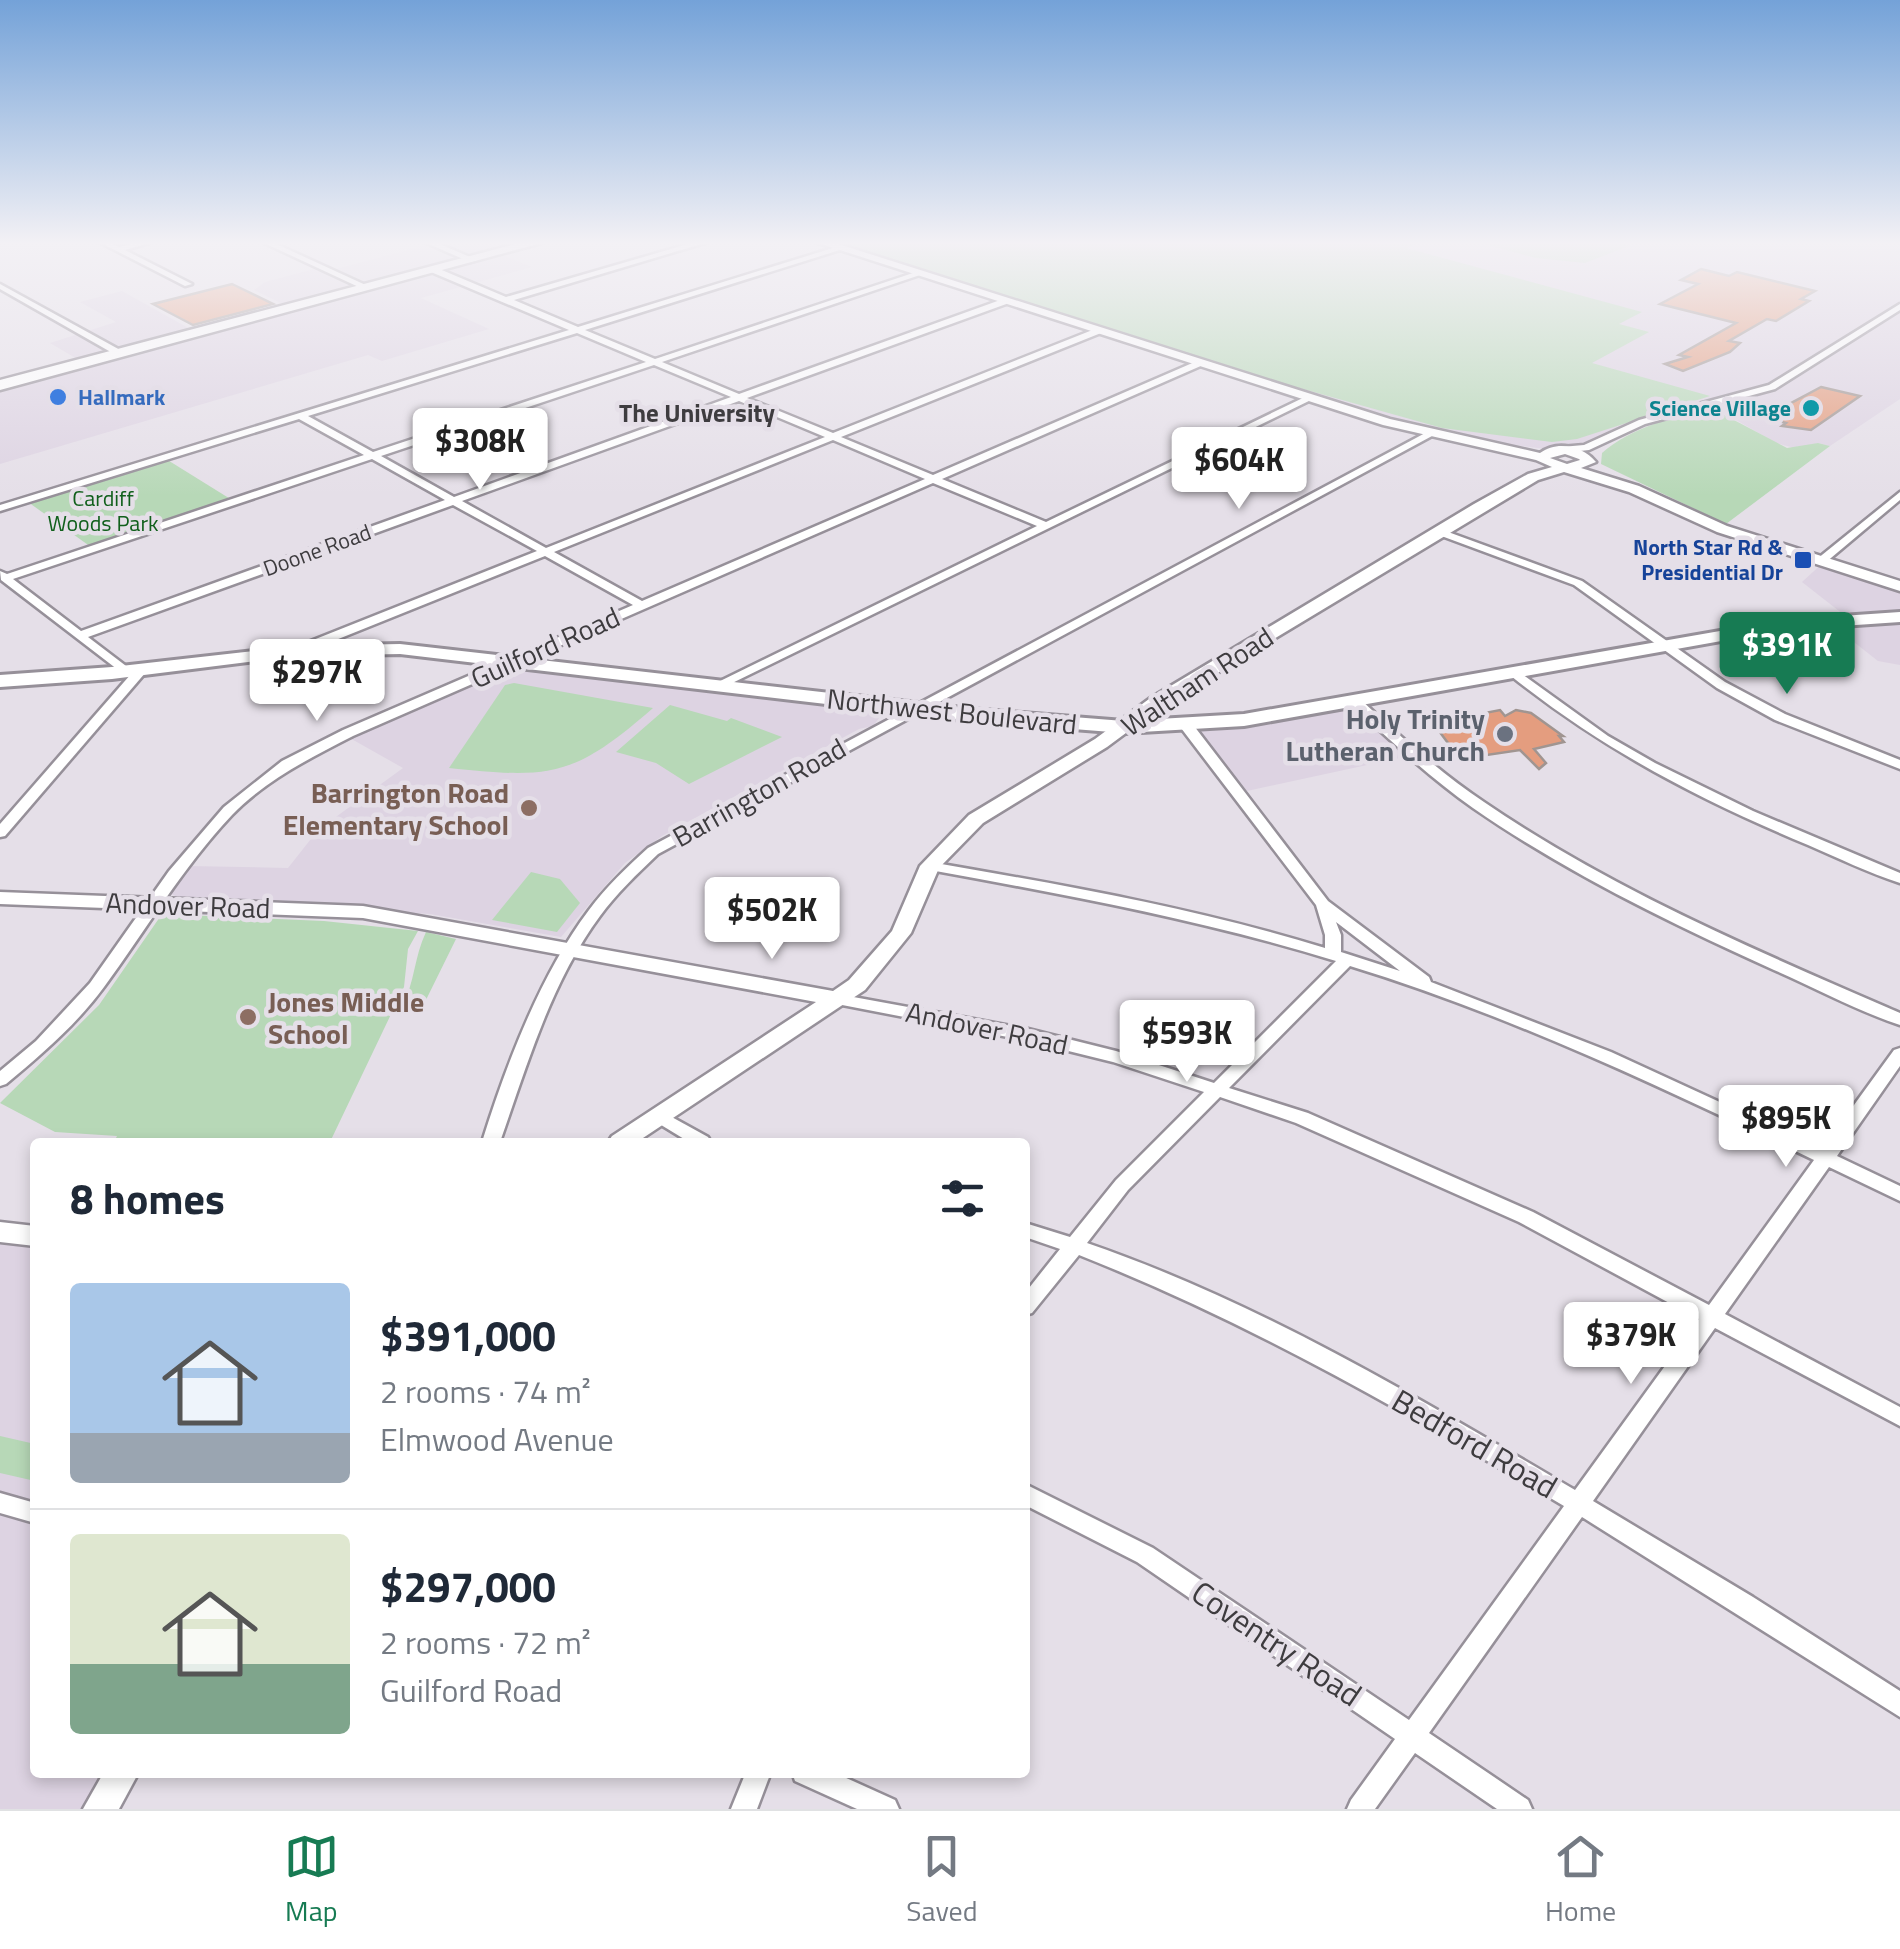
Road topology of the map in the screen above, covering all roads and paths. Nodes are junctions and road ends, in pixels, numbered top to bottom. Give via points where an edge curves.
1 (72, 326) edge
2 (218, 326) edge
3 (569, 326) edge
4 (589, 326) edge
5 (761, 326) edge
6 (936, 326) edge
7 (1084, 326) edge
8 (1868, 326) edge
9 (577, 330) junction
10 (1098, 331) junction
11 (119, 353) junction
12 (654, 362) junction
13 (1200, 363) junction
14 (0, 384) edge
15 (739, 398) junction
16 (1310, 398) junction
17 (1711, 405) junction
18 (299, 415) junction
19 (1429, 434) junction
20 (832, 436) junction
21 (1550, 454) junction
22 (372, 456) junction
23 (1588, 460) junction
24 (1566, 468) junction
25 (1534, 477) junction
26 (933, 479) junction
27 (1900, 495) edge
28 (452, 501) junction
29 (0, 508) edge
30 (1706, 522) junction
31 (1046, 526) junction
32 (1440, 532) junction
33 (541, 550) junction
34 (1822, 561) junction
35 (3, 576) edge
36 (1900, 586) edge
37 (641, 606) junction
38 (1900, 617) edge
39 (79, 636) junction
40 (1665, 646) junction
41 (297, 650) junction
42 (516, 660) junction
43 (134, 670) junction
44 (1516, 673) junction
45 (0, 680) edge
46 (718, 685) junction
47 (1356, 702) junction
48 (916, 709) junction
49 (1186, 726) junction
50 (1124, 727) junction
51 (1900, 765) edge
52 (0, 833) edge
53 (930, 866) junction
54 (1900, 878) edge
55 (0, 898) edge
56 (153, 904) junction
57 (1323, 904) junction
58 (568, 947) junction
59 (1339, 958) junction
60 (1433, 990) junction
61 (837, 999) junction
62 (1900, 1019) edge
63 (1900, 1054) edge
64 (0, 1080) edge
65 (1217, 1088) junction
66 (659, 1116) junction
67 (493, 1138) edge
68 (626, 1138) edge
69 (695, 1138) edge
70 (1824, 1158) junction
71 (1900, 1194) edge
72 (1030, 1231) edge
73 (0, 1232) edge
74 (30, 1235) edge
75 (1073, 1244) junction
76 (1030, 1300) edge
77 (1712, 1314) junction
78 (1900, 1418) edge
79 (1030, 1497) edge
80 (0, 1503) edge
81 (1580, 1504) junction
82 (30, 1512) edge
83 (1900, 1705) edge
84 (1414, 1736) junction
85 (119, 1778) edge
86 (757, 1778) edge
87 (817, 1778) edge
88 (100, 1809) edge
89 (744, 1809) edge
90 (886, 1809) edge
91 (1360, 1809) edge
92 (1520, 1809) edge

1 - 11 street
2 - 11 main road
3 - 9 street
4 - 9 street
5 - 12 street
6 - 15 street, Doone Road
7 - 10 street
8 - 17 street via 1781,382
9 - 12 street
9 - 18 street
10 - 13 street
10 - 20 street
11 - 14 main road
12 - 15 street
12 - 22 street
13 - 16 street
13 - 26 street, Guilford Road
15 - 20 street
15 - 28 street, Doone Road
16 - 19 street
16 - 31 street
17 - 21 street
17 - 23 street via 1627,434
18 - 22 street
18 - 29 street
19 - 21 street
19 - 48 street, Barrington Road
20 - 26 street
20 - 33 street
21 - 23 street
21 - 24 street
21 - 25 street, Waltham Road
22 - 28 street
22 - 35 street
23 - 24 street, Waltham Road
23 - 30 street
24 - 25 street, Waltham Road
24 - 30 street
25 - 32 street, Waltham Road
26 - 31 street
26 - 37 street, Guilford Road
27 - 34 street
28 - 33 street
28 - 39 street, Doone Road
30 - 34 street
31 - 46 street
32 - 40 street via 1578,583
32 - 50 street, Waltham Road
33 - 37 street
33 - 41 street
34 - 36 street
35 - 39 street
37 - 42 street, Guilford Road
38 - 40 main road, Northwest Boulevard via 1783,625
39 - 43 street
40 - 44 main road, Northwest Boulevard
40 - 51 street via 1780,717
41 - 42 main road, Northwest Boulevard via 400,649
41 - 43 main road, Northwest Boulevard
42 - 46 main road, Northwest Boulevard
42 - 56 street, Guilford Road via 287,764 200,838
43 - 45 main road, Northwest Boulevard
43 - 52 street
44 - 47 main road, Northwest Boulevard
44 - 54 street via 1609,745 1659,773
46 - 48 main road, Northwest Boulevard
47 - 49 main road, Northwest Boulevard
47 - 62 street via 1466,798 1575,865
48 - 50 main road, Northwest Boulevard
48 - 58 street, Barrington Road via 653,851 617,883
49 - 50 main road, Northwest Boulevard
49 - 57 street
50 - 53 street, Waltham Road via 976,819
53 - 59 street via 1132,902
53 - 61 street, Waltham Road via 889,951
55 - 56 street, Andover Road
56 - 58 street, Andover Road via 363,912
56 - 64 street, Guilford Road via 72,1015
57 - 59 street
57 - 60 street
58 - 61 street, Andover Road
58 - 67 street, Barrington Road
59 - 60 street
59 - 65 street
60 - 70 street
61 - 65 street, Andover Road via 1028,1035
61 - 66 street, Waltham Road
63 - 70 street
65 - 75 street
65 - 77 street, Andover Road via 1409,1162
66 - 68 street, Waltham Road
66 - 69 street
70 - 71 street
70 - 77 street
72 - 75 street, Bedford Road
73 - 74 street
75 - 76 street
75 - 81 street, Bedford Road via 1286,1336
77 - 78 street, Andover Road
77 - 81 street
79 - 84 street, Coventry Road via 1145,1555
80 - 82 street
81 - 83 street, Bedford Road
81 - 84 street
84 - 91 street
84 - 92 street, Coventry Road
85 - 88 street
86 - 89 street
87 - 90 street

